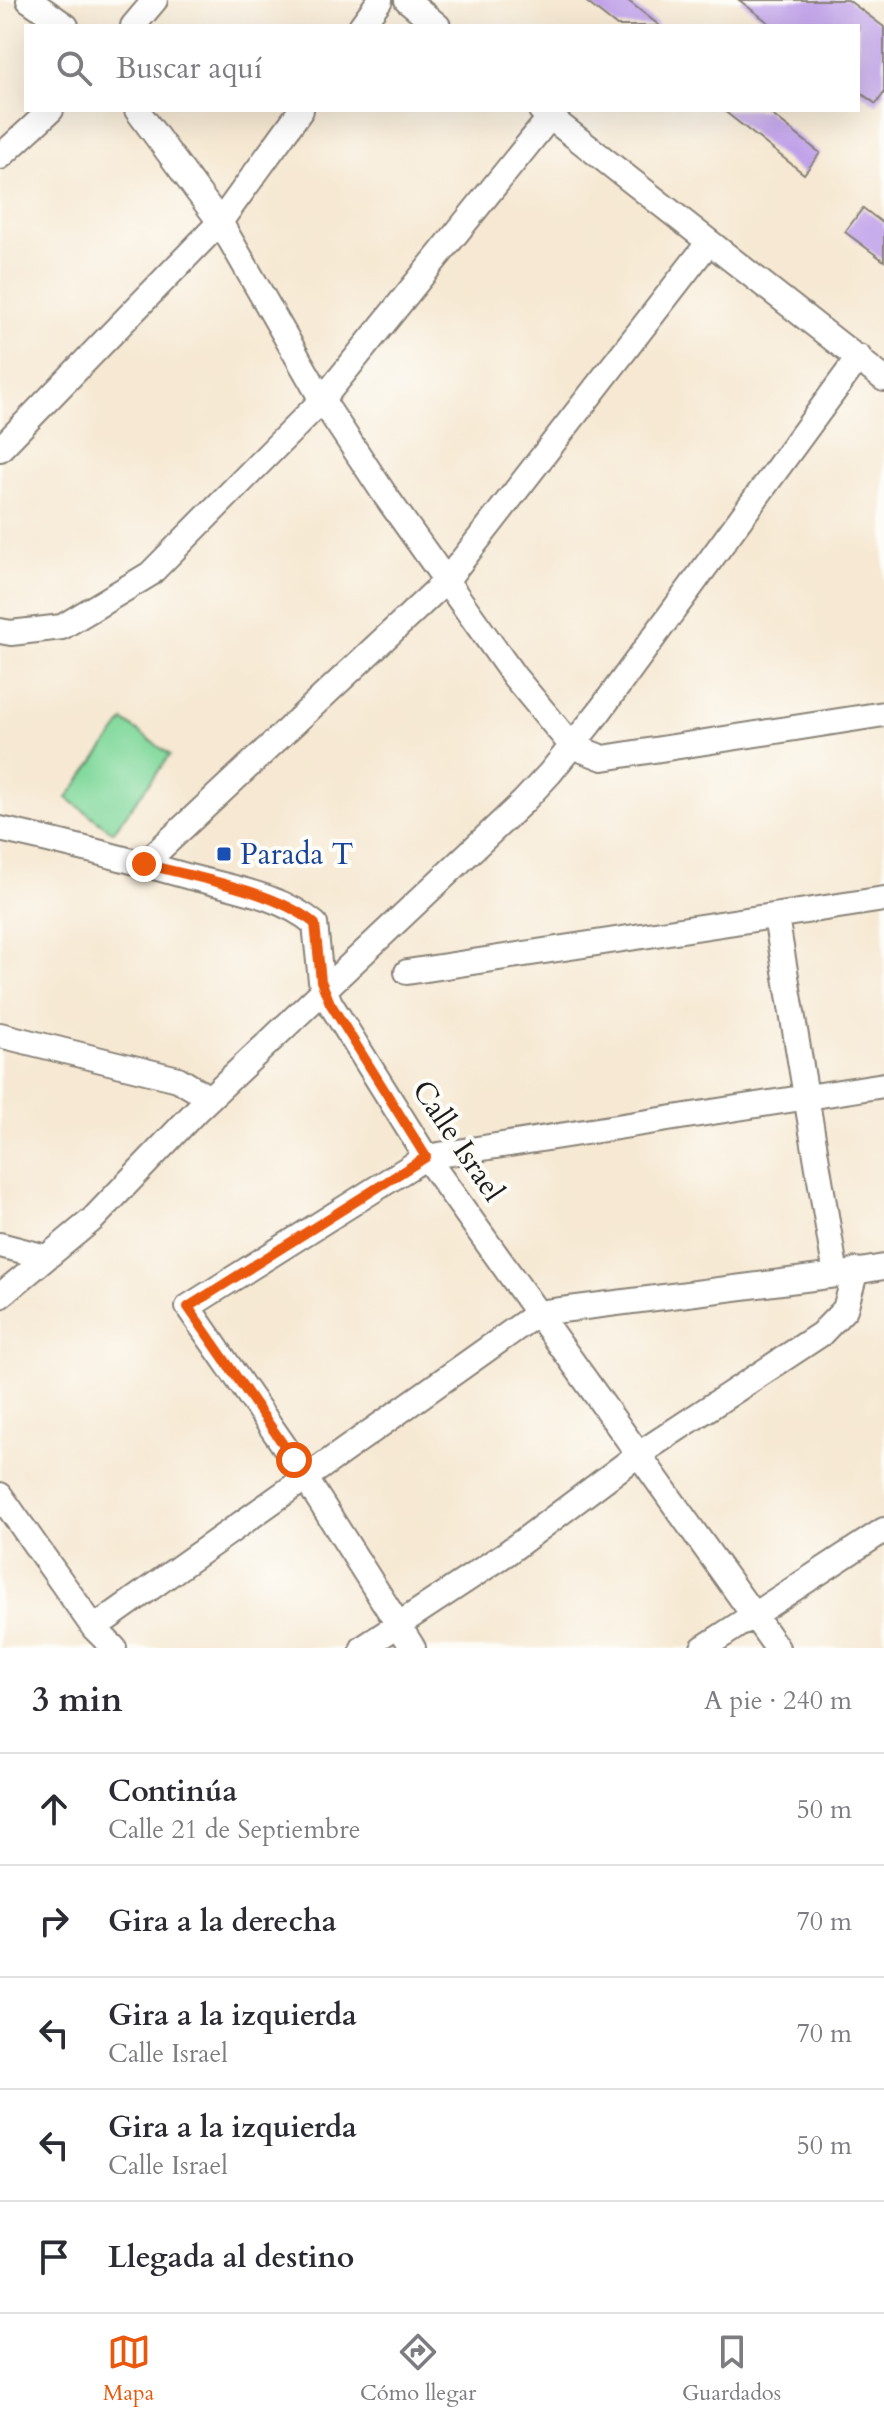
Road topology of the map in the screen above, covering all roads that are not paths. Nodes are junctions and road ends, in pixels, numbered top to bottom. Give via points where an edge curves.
1 (29, 0) edge
2 (155, 0) edge
3 (380, 0) edge
4 (407, 0) edge
5 (63, 24) edge
6 (135, 24) edge
7 (362, 24) edge
8 (436, 24) edge
9 (49, 112) edge
10 (138, 112) edge
11 (300, 112) edge
12 (545, 113) edge
13 (0, 157) edge
14 (220, 222) junction
15 (709, 242) junction
16 (859, 357) junction
17 (884, 379) edge
18 (322, 400) junction
19 (0, 449) edge
20 (446, 581) junction
21 (0, 631) edge
22 (884, 714) edge
23 (572, 746) junction
24 (0, 829) edge
25 (144, 864) junction
26 (884, 899) edge
27 (776, 917) junction
28 (407, 972) dead end
29 (324, 990) junction
30 (0, 1035) edge
31 (884, 1085) edge
32 (806, 1096) junction
33 (209, 1098) junction
34 (426, 1157) junction
35 (0, 1245) edge
36 (46, 1257) junction
37 (884, 1267) edge
38 (846, 1273) junction
39 (0, 1296) edge
40 (538, 1313) junction
41 (639, 1454) junction
42 (304, 1477) junction
43 (0, 1495) edge
44 (884, 1530) edge
45 (753, 1614) junction
46 (397, 1625) junction
47 (94, 1628) junction
48 (114, 1648) edge
49 (363, 1648) edge
50 (413, 1648) edge
51 (703, 1648) edge
52 (777, 1648) edge

1 - 5 street
2 - 6 street
3 - 7 street
4 - 8 street
9 - 13 street
10 - 14 street
11 - 14 street
12 - 15 street
12 - 18 street
14 - 18 street
14 - 19 street
15 - 16 street
15 - 20 street
16 - 17 street
16 - 23 street
18 - 20 street
18 - 21 street via 150,574 62,627
20 - 23 street
20 - 25 street
22 - 23 street via 603,758
23 - 29 street via 523,802
24 - 25 street, Calle Israel
25 - 29 street, Calle Israel via 298,909 315,924
26 - 27 street
27 - 28 street
27 - 32 street
29 - 33 street
29 - 34 street, Calle Israel
30 - 33 street via 178,1079
31 - 32 street
32 - 34 street
32 - 38 street
33 - 36 street via 93,1219
34 - 40 street, Calle Israel
34 - 42 street via 188,1307
35 - 36 street
36 - 39 street
37 - 38 street
38 - 40 street
38 - 41 street via 845,1309 821,1334
40 - 41 street, Calle Israel
40 - 42 street
41 - 45 street, Calle Israel
41 - 46 street via 507,1553
42 - 46 street
42 - 47 street
43 - 47 street
44 - 45 street
45 - 51 street
45 - 52 street, Calle Israel
46 - 49 street
46 - 50 street
47 - 48 street

